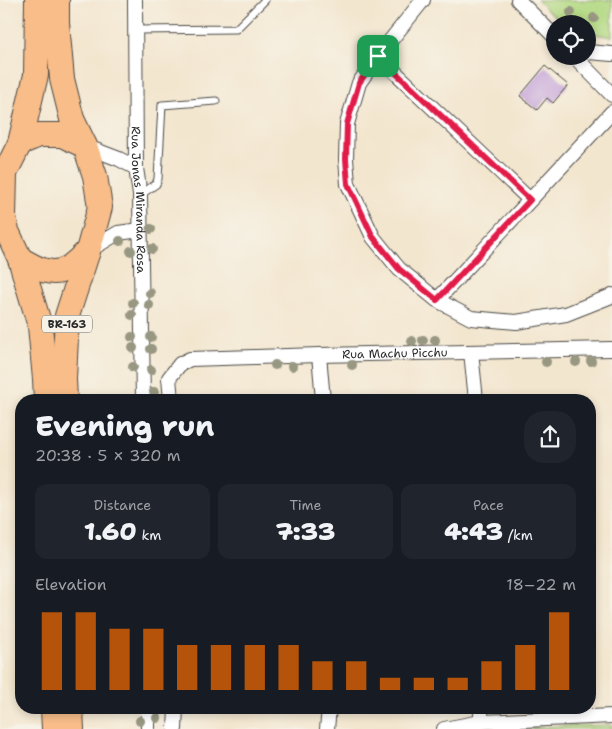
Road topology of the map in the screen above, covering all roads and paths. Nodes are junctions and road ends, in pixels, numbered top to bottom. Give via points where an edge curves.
1 (37, 0) edge
2 (57, 0) edge
3 (135, 0) edge
4 (265, 0) edge
5 (423, 0) edge
6 (518, 0) edge
7 (546, 28) edge
8 (135, 30) junction
9 (596, 53) edge
10 (612, 54) edge
11 (378, 56) junction
12 (583, 65) edge
13 (612, 96) edge
14 (216, 101) dead end
15 (612, 112) edge
16 (20, 143) junction
17 (85, 146) junction
18 (136, 168) junction
19 (3, 175) edge
20 (140, 195) junction
21 (530, 200) junction
22 (3, 228) edge
23 (140, 230) junction
24 (88, 251) junction
25 (20, 260) junction
26 (612, 295) edge
27 (437, 300) junction
28 (612, 349) edge
29 (471, 352) junction
30 (319, 355) junction
31 (46, 394) edge
32 (65, 394) edge
33 (143, 394) edge
34 (171, 394) edge
35 (323, 394) edge
36 (475, 394) edge
37 (53, 714) edge
38 (71, 714) edge
39 (148, 714) edge
40 (176, 714) edge
41 (328, 714) edge
42 (480, 714) edge
43 (612, 716) edge
44 (480, 722) junction
45 (54, 729) edge
46 (72, 729) edge
47 (148, 729) edge
48 (175, 729) edge
49 (327, 729) edge
50 (444, 729) edge

1 - 16 highway via 36,75
2 - 17 highway via 62,79 72,119
3 - 8 street, Rua Jonas Miranda Rosa
4 - 8 lane via 236,28
5 - 11 street
6 - 7 street
8 - 18 street, Rua Jonas Miranda Rosa
9 - 10 street
11 - 21 street
11 - 27 street via 359,83 347,124 348,184 373,237 399,269
12 - 13 street
14 - 20 lane via 162,105 158,179
15 - 21 street
16 - 17 highway via 39,135 62,135
16 - 19 highway
17 - 18 street
17 - 24 highway via 95,176 100,208
18 - 20 street, Rua Jonas Miranda Rosa
19 - 22 highway
20 - 23 street, Rua Jonas Miranda Rosa
21 - 27 street
22 - 25 highway
23 - 24 street via 118,233
23 - 33 street, Rua Jonas Miranda Rosa
24 - 25 highway via 66,269 53,272 38,270
24 - 32 highway, BR-163 via 67,316
25 - 31 highway, BR-163 via 40,326
26 - 27 street via 566,314 516,322 471,318
28 - 29 street, Rua Machu Picchu
29 - 30 street, Rua Machu Picchu
29 - 36 street
30 - 34 street, Rua Machu Picchu via 190,358 180,364 170,378
30 - 35 street
37 - 45 highway
38 - 46 highway
39 - 47 street
40 - 48 street
41 - 49 street
42 - 44 street
43 - 44 street
44 - 50 street

